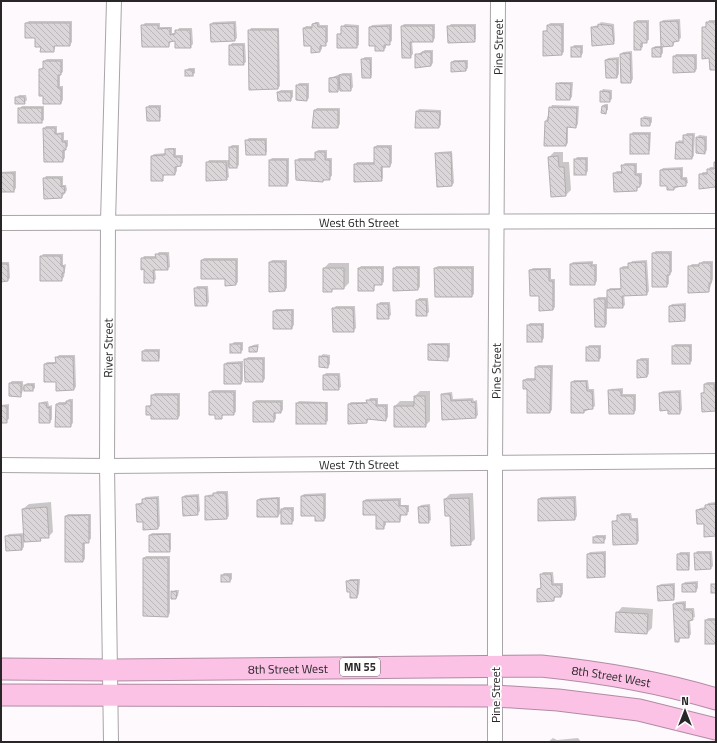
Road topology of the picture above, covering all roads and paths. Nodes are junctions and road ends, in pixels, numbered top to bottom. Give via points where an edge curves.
1 (114, 1) edge
2 (498, 1) edge
3 (496, 221) junction
4 (716, 221) edge
5 (108, 222) junction
6 (1, 223) edge
7 (716, 461) edge
8 (495, 464) junction
9 (1, 465) edge
10 (107, 466) junction
11 (496, 665) junction
12 (1, 669) edge
13 (111, 670) junction
14 (111, 694) junction
15 (1, 695) edge
16 (496, 696) junction
17 (716, 699) edge
18 (716, 729) edge
19 (111, 742) edge
20 (495, 742) edge

1 - 5 street, River Street
2 - 3 street, Pine Street
3 - 4 street, West 6th Street
3 - 5 street, West 6th Street
3 - 8 street, Pine Street
5 - 6 street, West 6th Street
5 - 10 street, River Street
7 - 8 street, West 7th Street
8 - 10 street, West 7th Street
8 - 11 street, Pine Street
9 - 10 street, West 7th Street
10 - 13 street, River Street
11 - 13 highway, 8th Street West / MN 55
11 - 16 street, Pine Street
11 - 17 highway, 8th Street West / MN 55 via 590,671 650,682
12 - 13 highway, 8th Street West / MN 55
13 - 14 street, River Street
14 - 15 highway
14 - 16 highway
14 - 19 street, River Street
16 - 18 highway via 558,700 638,710
16 - 20 street, Pine Street

